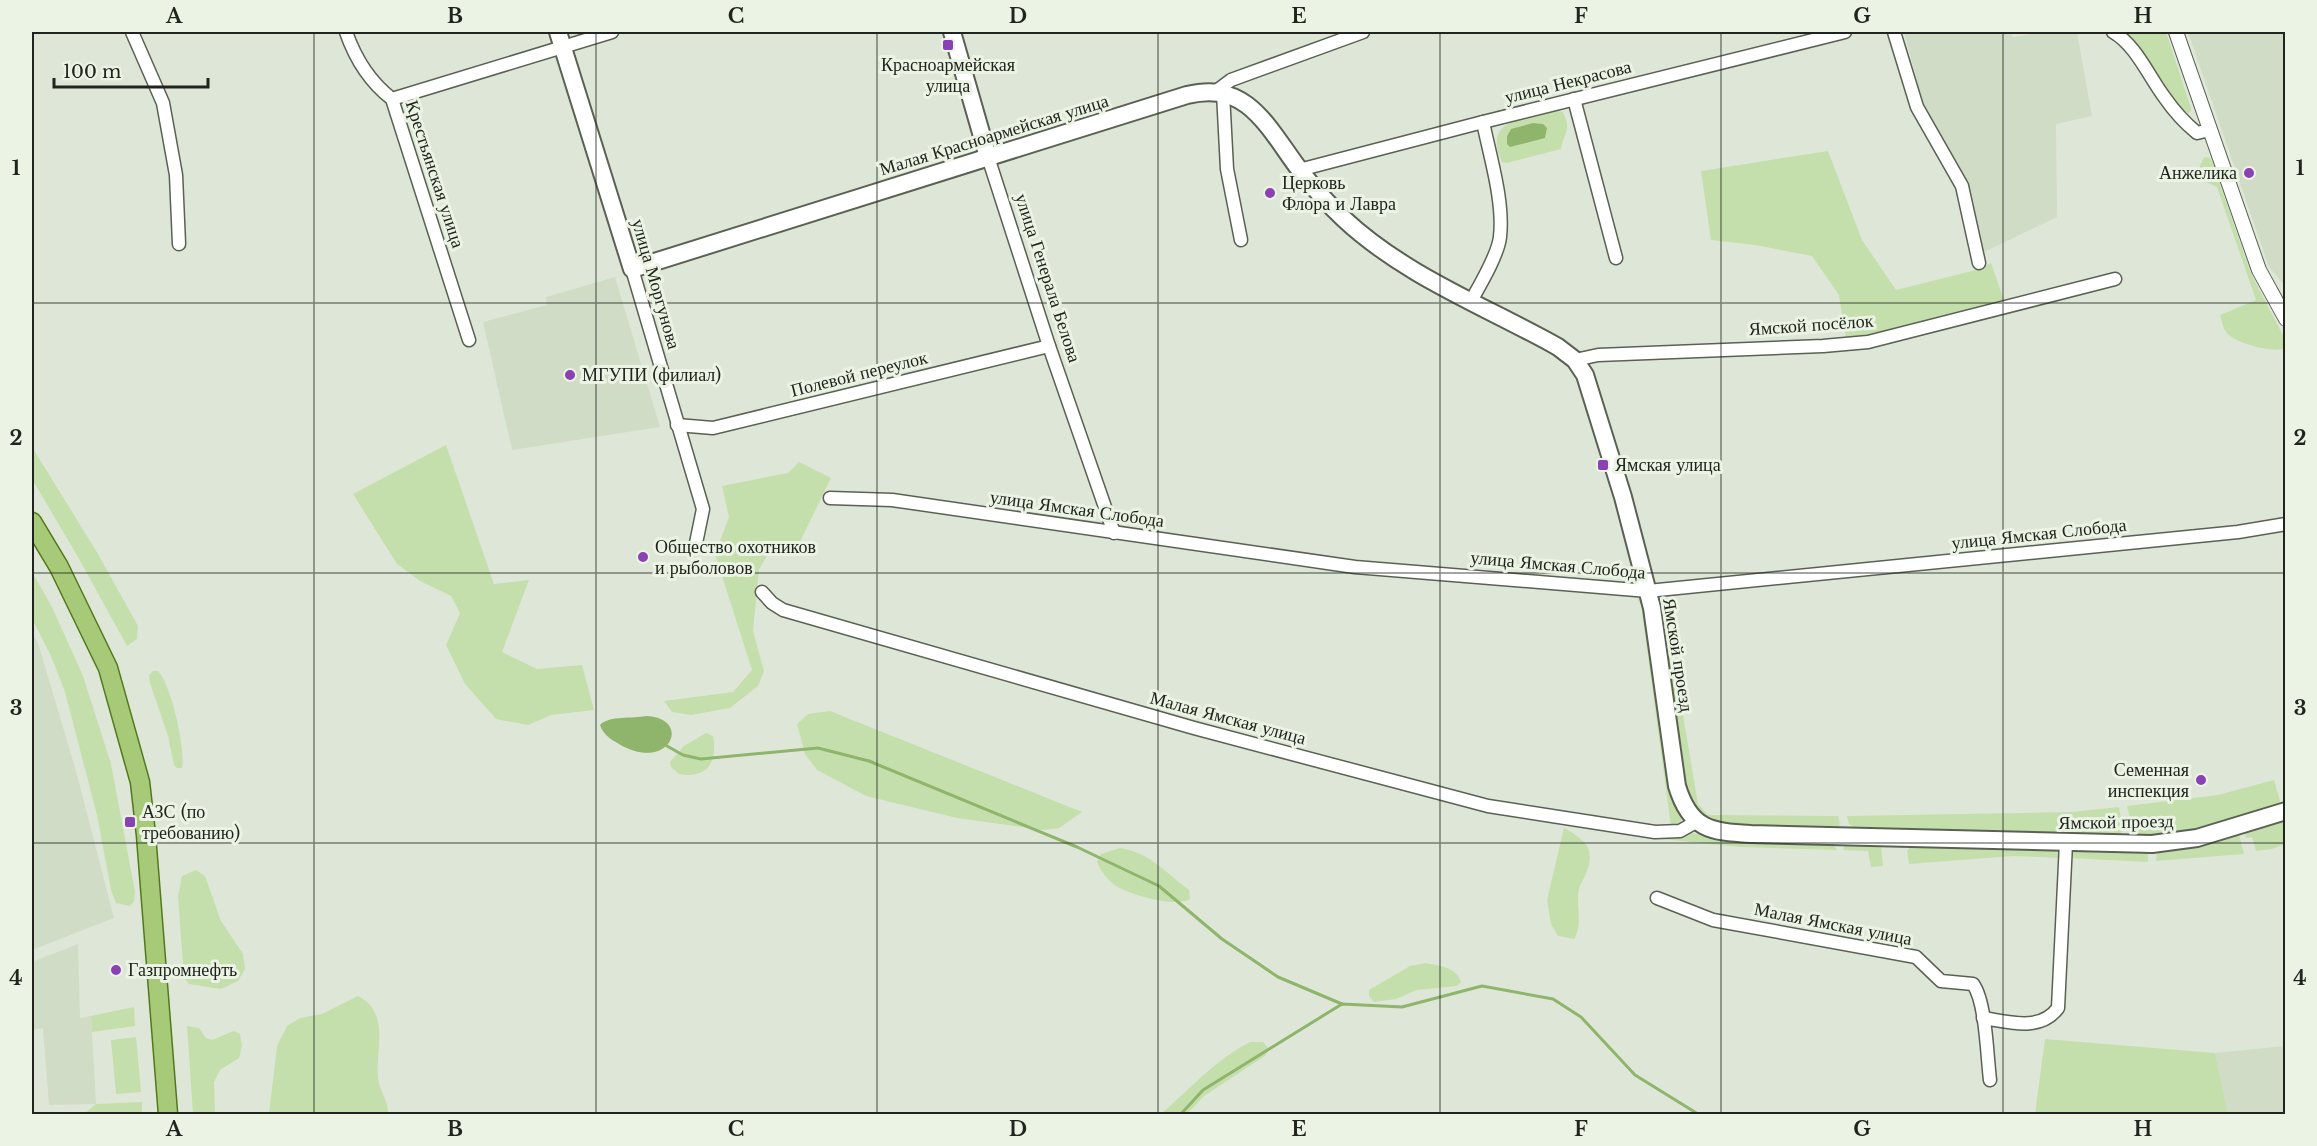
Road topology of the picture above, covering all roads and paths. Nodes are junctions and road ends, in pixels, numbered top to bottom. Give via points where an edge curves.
1 (132, 32) edge
2 (346, 32) edge
3 (612, 32) edge
4 (952, 32) edge
5 (1363, 32) edge
6 (1845, 32) edge
7 (1894, 32) edge
8 (2112, 32) edge
9 (2176, 32) edge
10 (1342, 36) edge
11 (561, 38) edge
12 (1219, 93) junction
13 (392, 99) junction
14 (1574, 99) junction
15 (1483, 122) junction
16 (2209, 130) junction
17 (988, 157) junction
18 (1299, 170) junction
19 (1241, 240) dead end
20 (179, 244) dead end
21 (1616, 258) dead end
22 (1979, 263) dead end
23 (632, 269) junction
24 (2115, 279) dead end
25 (1472, 301) junction
26 (2286, 319) edge
27 (469, 340) dead end
28 (1049, 346) junction
29 (1575, 360) junction
30 (677, 425) junction
31 (830, 498) dead end
32 (32, 522) edge
33 (2286, 524) edge
34 (1114, 533) junction
35 (695, 548) dead end
36 (1648, 591) junction
37 (762, 592) dead end
38 (2286, 811) edge
39 (1696, 822) junction
40 (2066, 843) junction
41 (1657, 898) dead end
42 (1983, 1018) junction
43 (1990, 1080) dead end
44 (168, 1114) edge

1 - 20 street via 163,103 176,174
2 - 13 street, Крестьянская улица via 376,86
3 - 11 street
4 - 17 main road, улица Генерала Белова
5 - 10 street, Малая Красноармейская улица
6 - 14 street, улица Некрасова
7 - 22 street via 1917,107 1962,186
8 - 16 street via 2123,38 2184,122 2197,133
9 - 16 street
10 - 12 street, Малая Красноармейская улица via 1231,80
11 - 13 street
11 - 23 main road, улица Моргунова
12 - 17 main road, Малая Красноармейская улица via 1187,95
12 - 18 main road, Ямской проезд via 1239,99 1253,110
12 - 19 street via 1227,169
13 - 27 street, Крестьянская улица
14 - 15 street, улица Некрасова
14 - 21 street
15 - 18 street, улица Некрасова
15 - 25 street via 1498,196 1500,238
16 - 26 street via 2259,270
17 - 23 main road, Малая Красноармейская улица
17 - 28 street, улица Генерала Белова
18 - 25 main road, Ямской проезд via 1359,232 1433,282
23 - 30 street, улица Моргунова
24 - 29 street, Ямской посёлок via 1868,342 1598,355
25 - 29 main road, Ямской проезд
28 - 30 street, Полевой переулок via 713,428
28 - 34 street, улица Генерала Белова
29 - 36 main road, Ямской проезд via 1599,413
30 - 35 street, улица Моргунова via 703,509
31 - 34 street, улица Ямская Слобода via 892,500
32 - 44 main road via 59,567 108,668 140,782
33 - 36 street, улица Ямская Слобода
34 - 36 street, улица Ямская Слобода via 1355,567
36 - 39 main road, Ямской проезд via 1677,786 1686,810
37 - 39 street, Малая Ямская улица via 783,610 1194,728 1488,806 1655,832 1680,831
38 - 40 main road, Ямской проезд via 2176,842
39 - 40 main road, Ямской проезд via 1732,833
40 - 42 street via 2058,1008 2053,1016 2033,1025
41 - 42 street, Малая Ямская улица via 1713,920 1916,957 1941,981 1973,984
42 - 43 street, Малая Ямская улица

